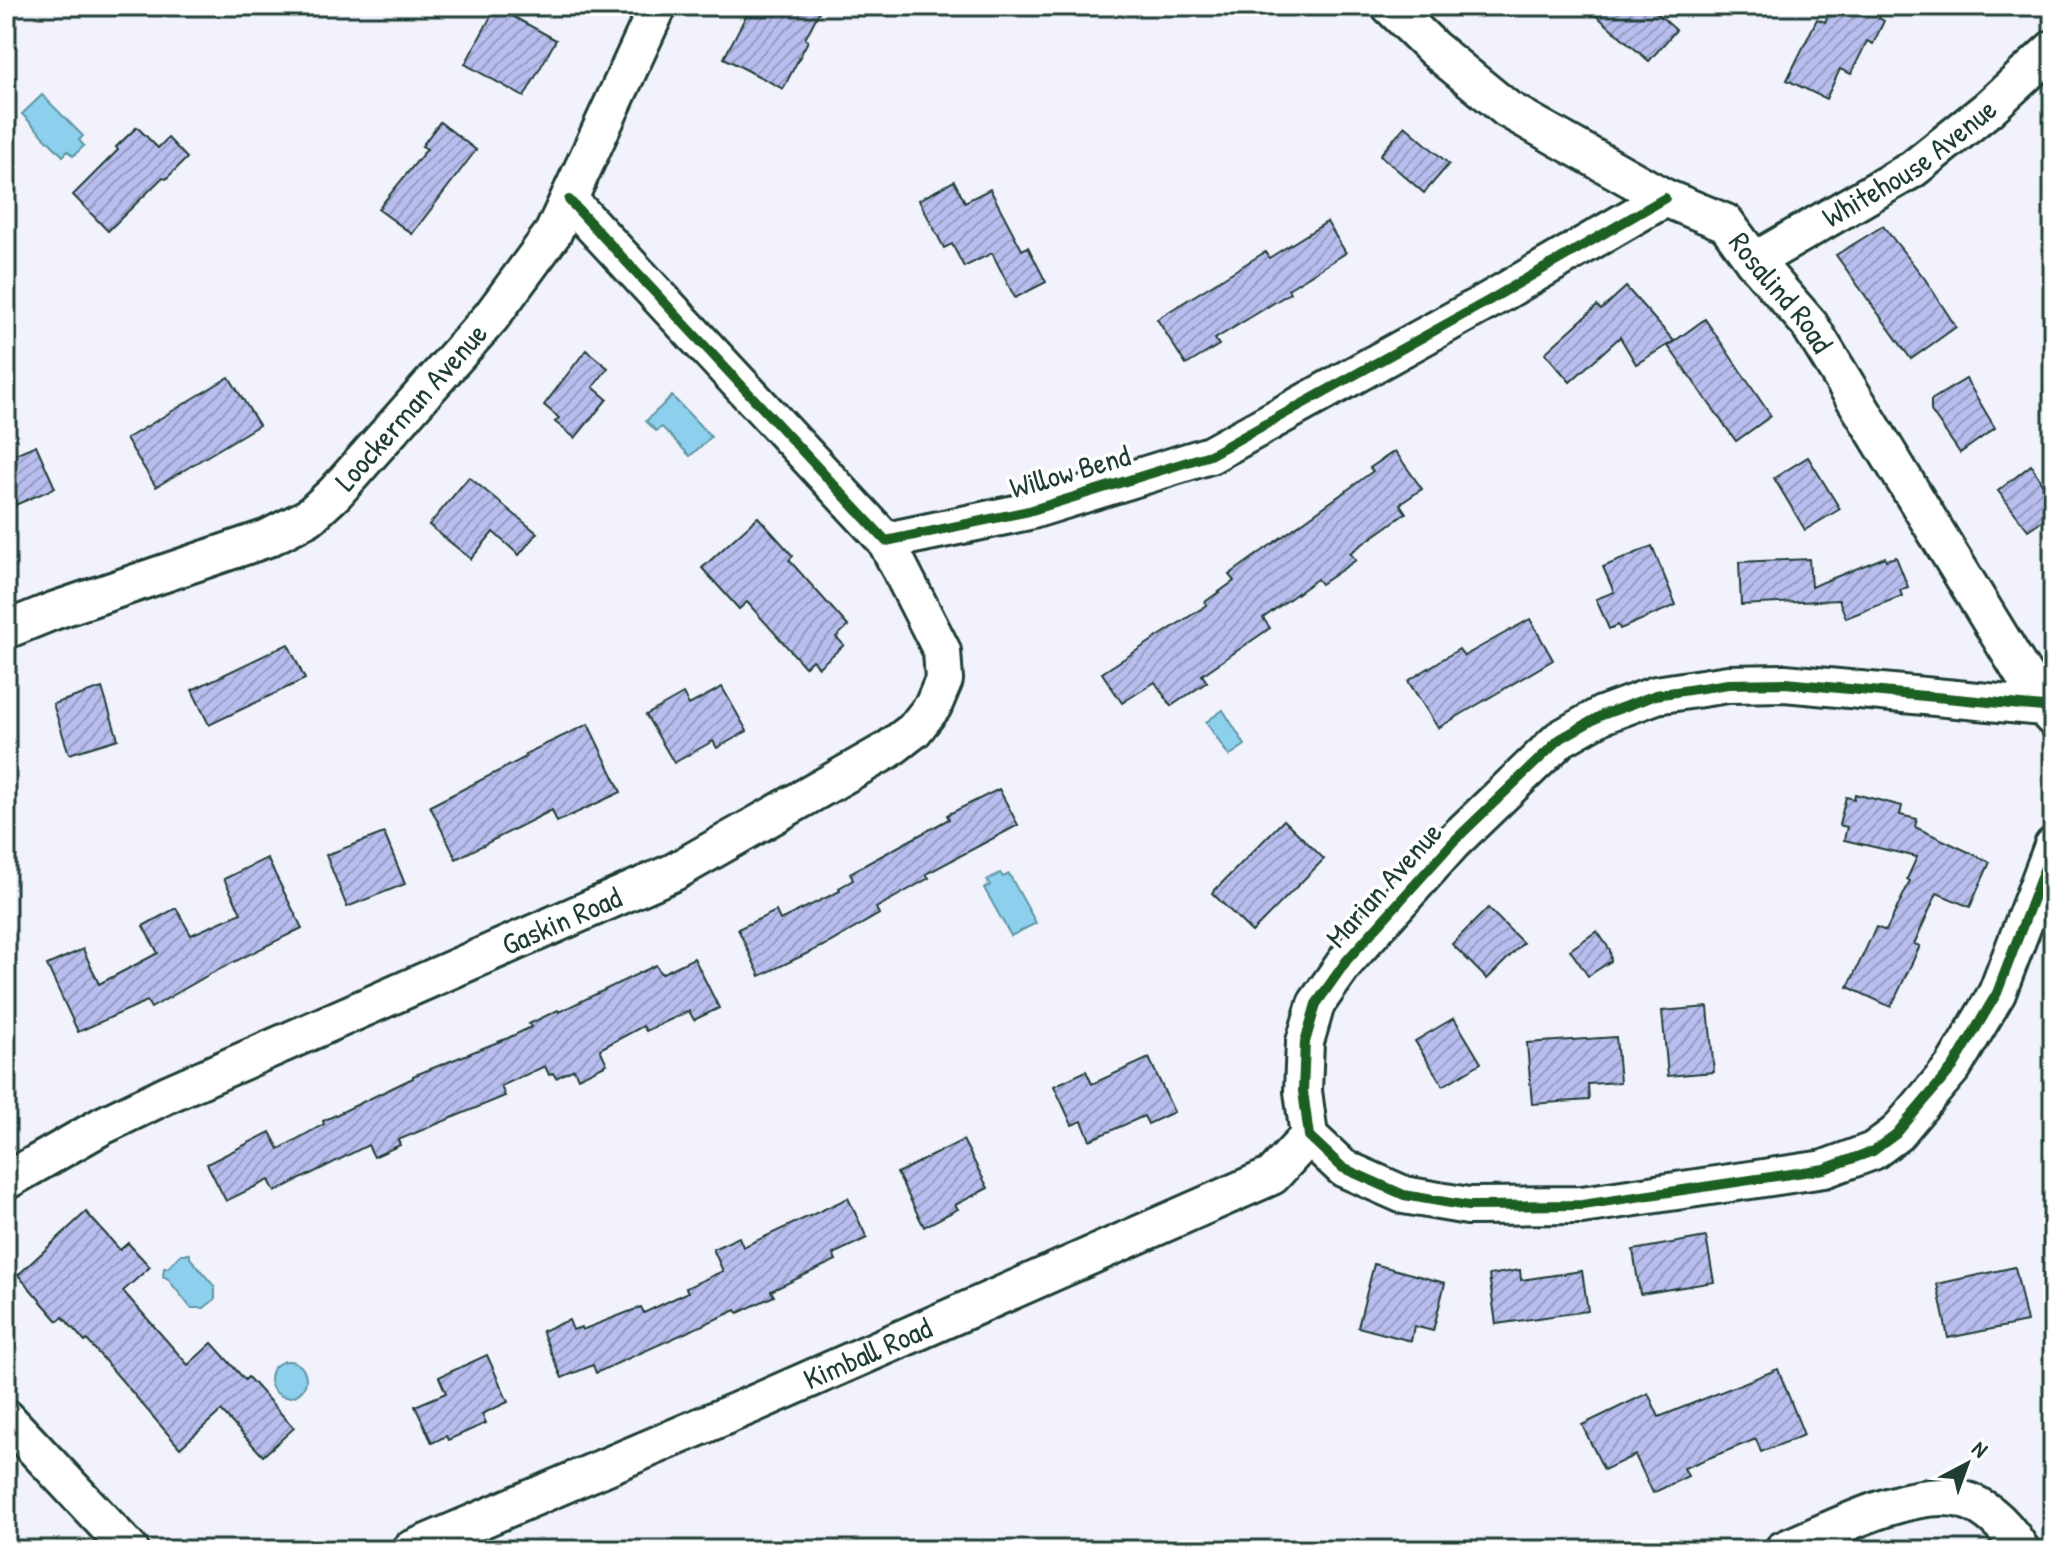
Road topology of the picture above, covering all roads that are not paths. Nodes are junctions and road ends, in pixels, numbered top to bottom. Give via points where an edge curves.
1 (658, 6) edge
2 (1390, 6) edge
3 (2053, 49) edge
4 (1665, 198) junction
5 (569, 200) junction
6 (1754, 261) junction
7 (886, 541) junction
8 (6, 630) edge
9 (2048, 712) edge
10 (2053, 846) edge
11 (1309, 1136) junction
12 (6, 1181) edge
13 (6, 1418) edge
14 (130, 1550) edge
15 (410, 1550) edge
16 (1783, 1550) edge
17 (2021, 1550) edge

1 - 5 street, Loockerman Avenue
2 - 4 street, Rosalind Road via 1507,109
3 - 6 street, Whitehouse Avenue via 1913,169
4 - 6 street, Rosalind Road via 1726,223
4 - 7 street, Willow Bend via 1210,455 1029,511
5 - 7 street
5 - 8 street, Loockerman Avenue via 553,233 491,317 309,517 268,538
6 - 9 street, Rosalind Road via 1809,324
7 - 12 street, Gaskin Road via 942,651 944,680 914,730 888,750 674,872 170,1093
9 - 11 street, Marian Avenue via 1785,683 1728,684 1656,695 1602,715 1560,739 1453,842 1347,960 1316,1004 1305,1042 1303,1091
10 - 11 street via 1997,993 1953,1067 1896,1134 1873,1151 1824,1169 1582,1205 1468,1206 1404,1195 1343,1168
11 - 15 street, Kimball Road via 1272,1176
13 - 14 street
16 - 17 street via 1905,1500 1958,1498 1977,1504 2008,1529

